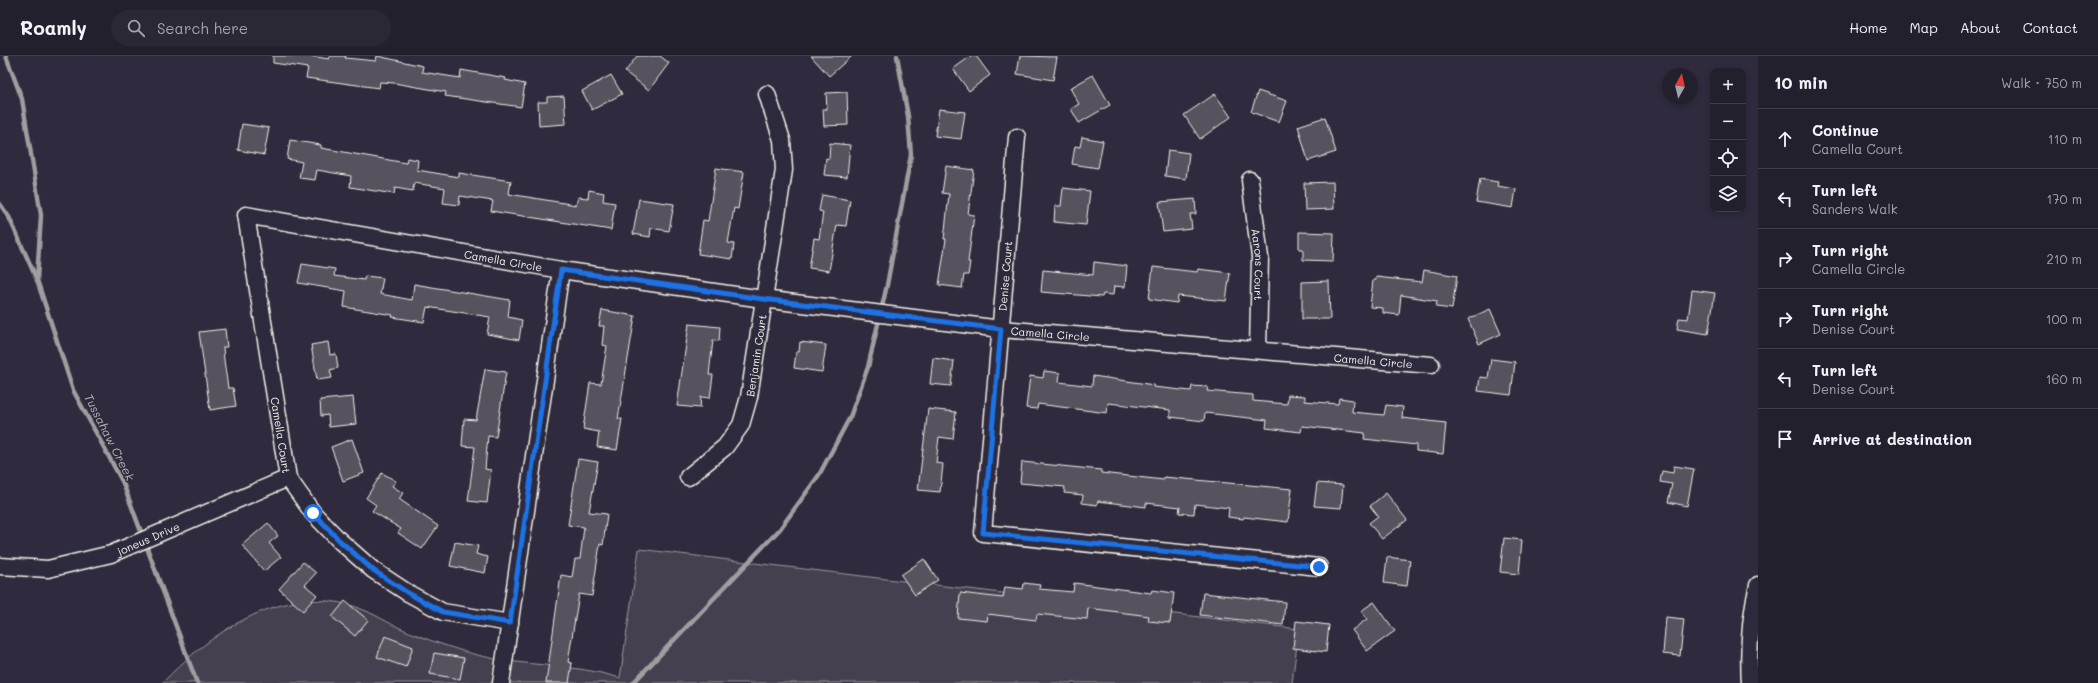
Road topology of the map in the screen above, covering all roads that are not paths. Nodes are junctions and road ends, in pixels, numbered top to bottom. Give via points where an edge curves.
1 (767, 94) dead end
2 (1017, 137) dead end
3 (1250, 180) dead end
4 (246, 215) joint
5 (561, 270) junction
6 (763, 299) junction
7 (1001, 329) junction
8 (1258, 350) junction
9 (1431, 365) dead end
10 (688, 477) dead end
11 (288, 478) junction
12 (0, 566) edge
13 (1319, 567) dead end
14 (1758, 585) edge
15 (510, 623) junction
16 (501, 683) edge
17 (1750, 683) edge

1 - 6 street, Benjamin Court via 782,140 784,170
2 - 7 street, Denise Court
3 - 8 street, Aarons Court via 1260,257
4 - 5 street, Camella Circle
4 - 11 street, Camella Court
5 - 6 street, Camella Circle
5 - 15 street
6 - 7 street, Camella Circle
6 - 10 street, Benjamin Court via 749,397 741,425 725,447
7 - 8 street, Camella Circle
7 - 13 street, Denise Court via 983,533
8 - 9 street, Camella Circle
11 - 12 street, joneus Drive via 111,554 48,569
11 - 15 street, Camella Court via 313,513 340,541 373,570 402,590 443,612
14 - 17 street via 1748,655
15 - 16 street

